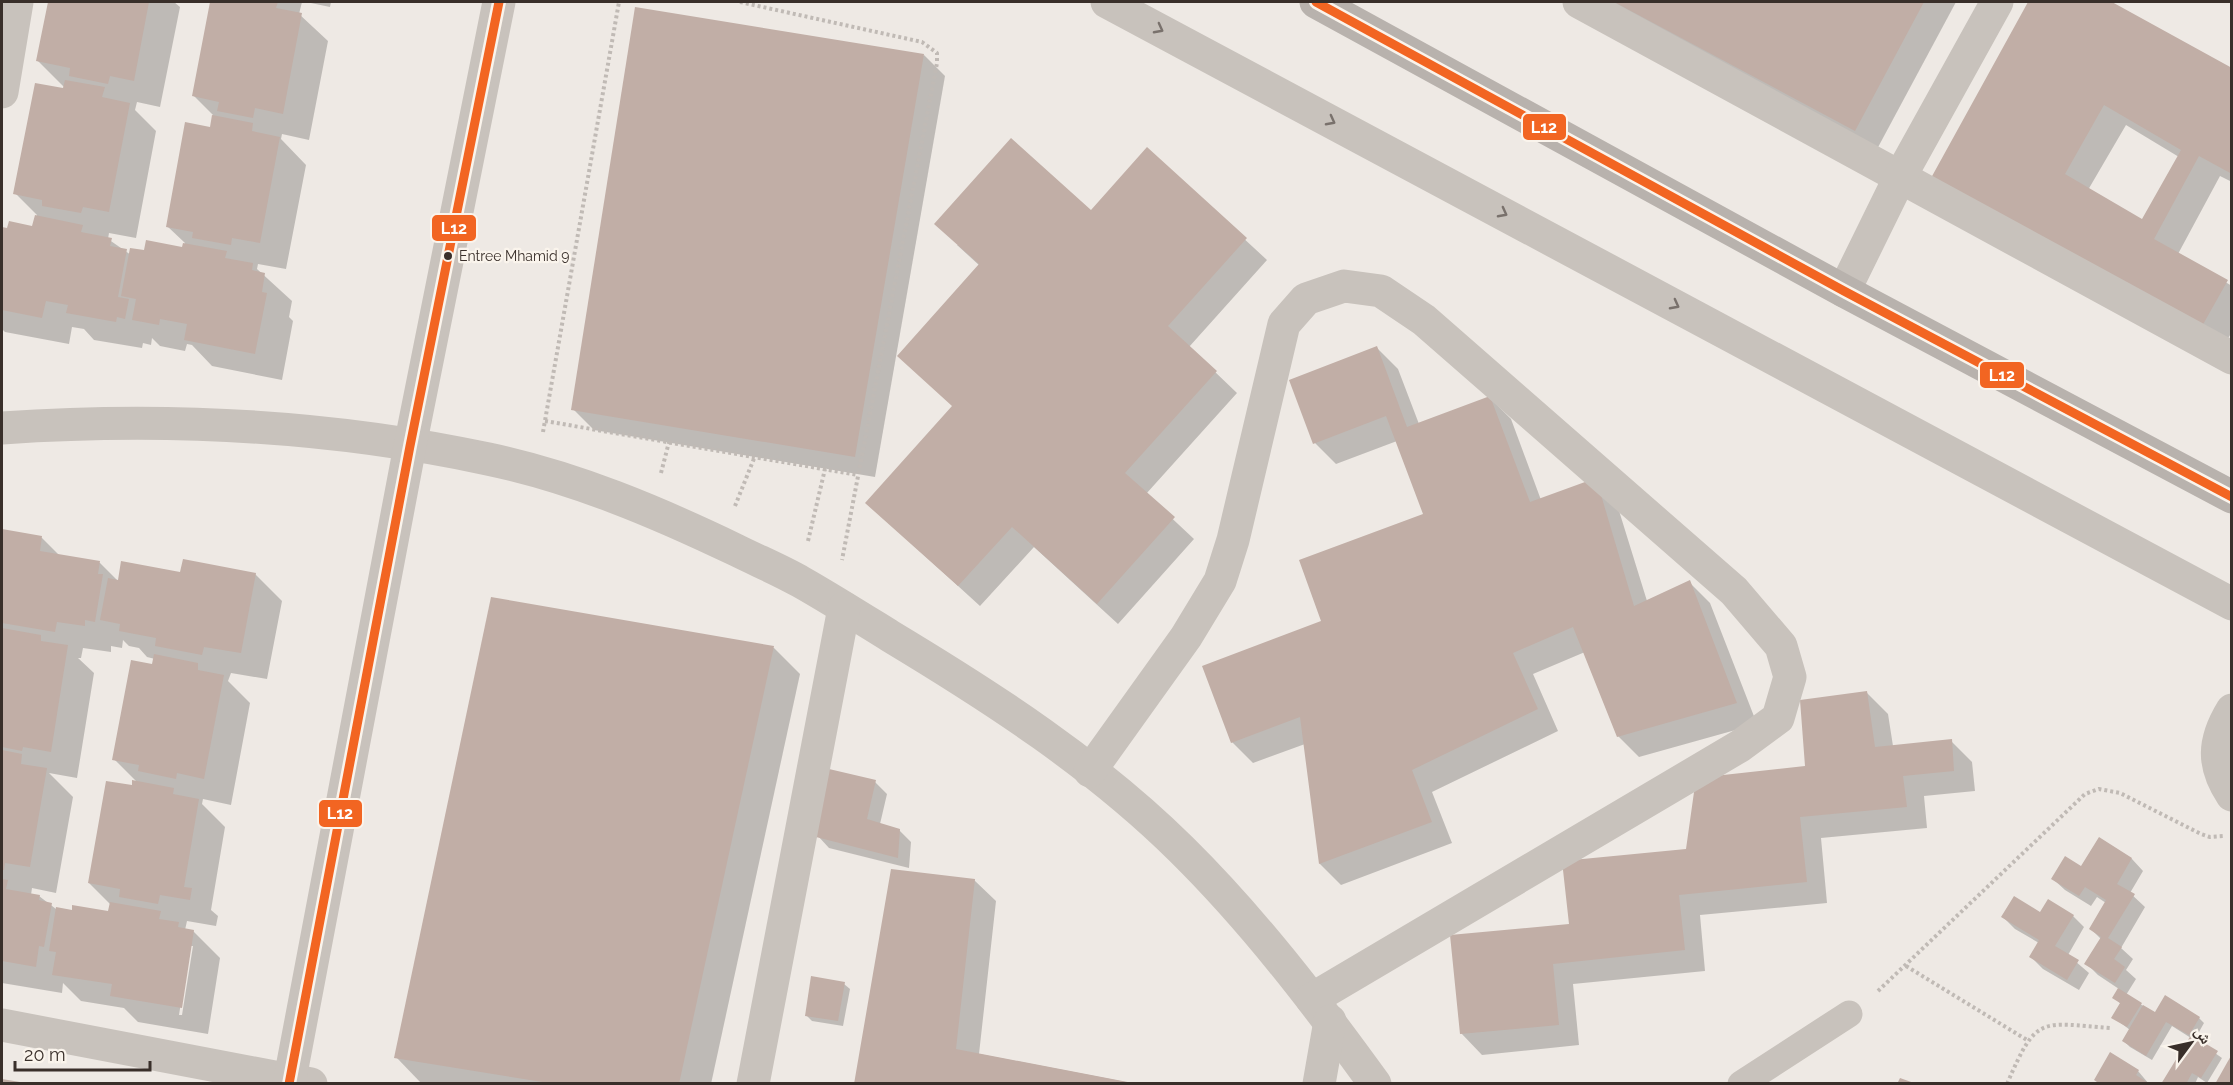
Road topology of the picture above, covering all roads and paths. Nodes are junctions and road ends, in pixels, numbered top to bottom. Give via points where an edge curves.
1 (17, 2) edge
2 (500, 2) edge
3 (619, 2) edge
4 (740, 2) edge
5 (1107, 2) edge
6 (1316, 2) edge
7 (1579, 2) edge
8 (1997, 2) edge
9 (2, 92) edge
10 (1900, 177) junction
11 (1844, 291) junction
12 (2232, 358) edge
13 (545, 421) junction
14 (2, 428) edge
15 (410, 446) junction
16 (755, 456) junction
17 (825, 469) junction
18 (535, 472) junction
19 (858, 474) junction
20 (2232, 497) edge
21 (720, 543) junction
22 (799, 580) junction
23 (2232, 604) edge
24 (839, 605) junction
25 (2232, 710) edge
26 (1090, 771) junction
27 (2232, 795) edge
28 (2232, 832) edge
29 (1906, 966) junction
30 (1321, 1010) junction
31 (1849, 1014) joint
32 (2, 1025) edge
33 (2111, 1028) dead end
34 (2027, 1040) junction
35 (297, 1082) edge
36 (753, 1083) edge
37 (1319, 1083) edge
38 (1375, 1083) edge
39 (1741, 1083) edge
40 (2007, 1083) edge

1 - 9 street
2 - 15 street
3 - 13 path
4 - 19 path via 922,42 937,53
5 -> 23 street
6 - 11 main road
7 - 10 street
8 - 10 street
10 - 11 street
10 - 12 street
11 - 20 main road
13 - 16 path
13 - 18 path
14 - 15 street via 240,426 333,433
15 - 18 street via 490,459
15 - 35 street
16 - 17 path
16 - 21 path
17 - 19 path
17 - 22 path
18 - 21 street via 589,487
19 - 24 path
21 - 22 street
22 - 24 street
24 - 26 street via 1003,705
24 - 36 street
25 - 27 street via 2216,747 2219,777
26 - 30 street via 1180,848 1268,942
26 - 30 street via 1186,637 1220,581 1284,324 1306,299 1344,286 1381,291 1424,320 1734,591 1781,646 1790,677 1778,718 1740,746
28 - 29 path via 2210,837 2120,793 2098,789 2085,794
29 - 31 path
29 - 34 path
30 - 37 street
30 - 38 street
31 - 39 lane
32 - 35 street
33 - 34 path via 2052,1024
34 - 40 path

